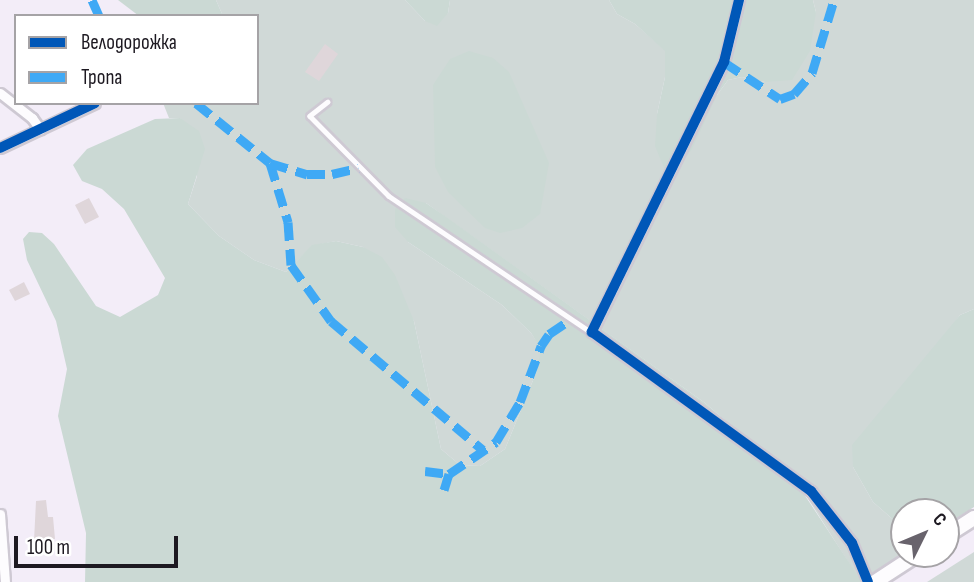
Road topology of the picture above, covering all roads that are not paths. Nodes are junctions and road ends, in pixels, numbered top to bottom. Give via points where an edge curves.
1 (739, 0) edge
2 (0, 93) edge
3 (328, 102) dead end
4 (14, 104) edge
5 (15, 105) edge
6 (91, 105) edge
7 (40, 129) junction
8 (0, 148) edge
9 (592, 332) junction
10 (0, 514) edge
11 (896, 568) edge
12 (5, 582) edge
13 (868, 582) edge
14 (875, 582) edge

1 - 9 street via 724,62
2 - 4 street
3 - 9 lane via 310,116 389,196
5 - 7 street
6 - 7 street
7 - 8 street
9 - 13 street via 811,491 852,543
10 - 12 street
11 - 14 main road

